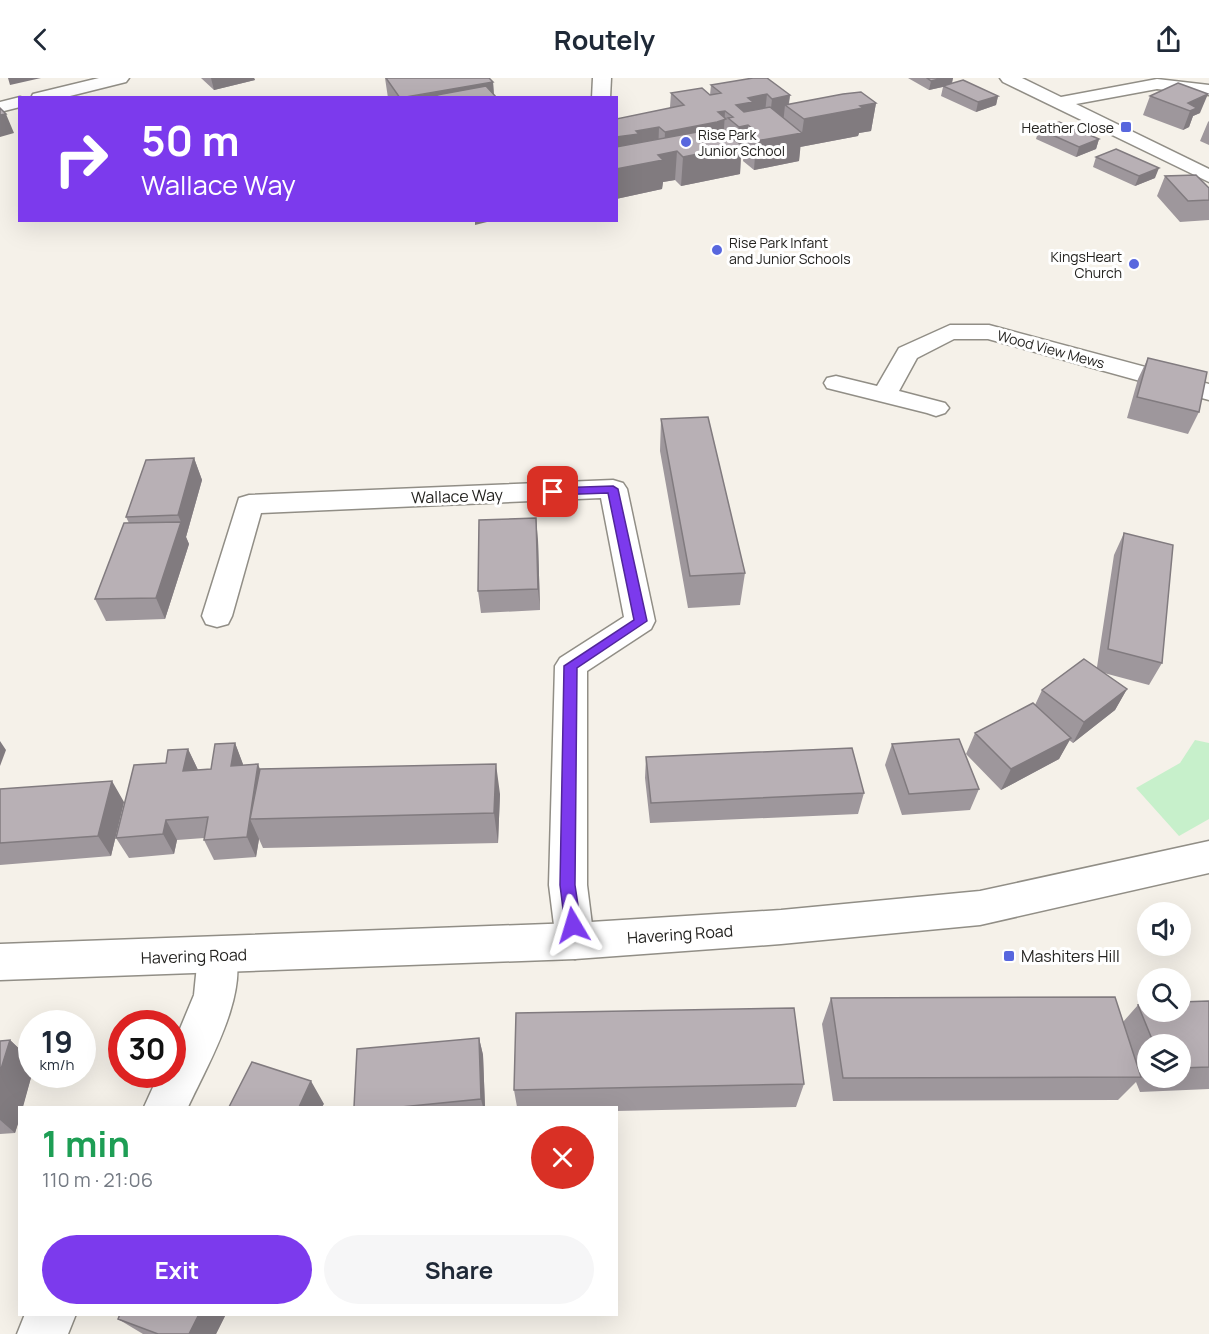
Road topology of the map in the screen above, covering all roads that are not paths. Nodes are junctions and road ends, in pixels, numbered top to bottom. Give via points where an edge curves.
1 (120, 78) edge
2 (602, 78) edge
3 (1009, 78) edge
4 (1209, 90) edge
5 (47, 96) edge
6 (601, 96) edge
7 (18, 102) edge
8 (1060, 102) junction
9 (0, 107) edge
10 (1209, 176) edge
11 (836, 383) dead end
12 (1209, 392) edge
13 (884, 395) junction
14 (936, 408) dead end
15 (217, 616) dead end
16 (1209, 857) edge
17 (575, 941) junction
18 (218, 955) junction
19 (0, 962) edge
20 (166, 1106) edge
21 (51, 1316) edge
22 (41, 1334) edge

1 - 5 street
2 - 6 street
3 - 8 street
4 - 8 street via 1157,84
7 - 9 street
8 - 10 street
11 - 13 street
12 - 13 street, Wood View Mews via 989,332 950,332 907,353
13 - 14 street
15 - 17 street, Wallace Way via 249,504 613,489 640,621 571,666 568,885
16 - 17 street, Havering Road via 980,908
17 - 18 street, Havering Road
18 - 19 street, Havering Road
18 - 20 street via 219,978 207,1019
21 - 22 street

